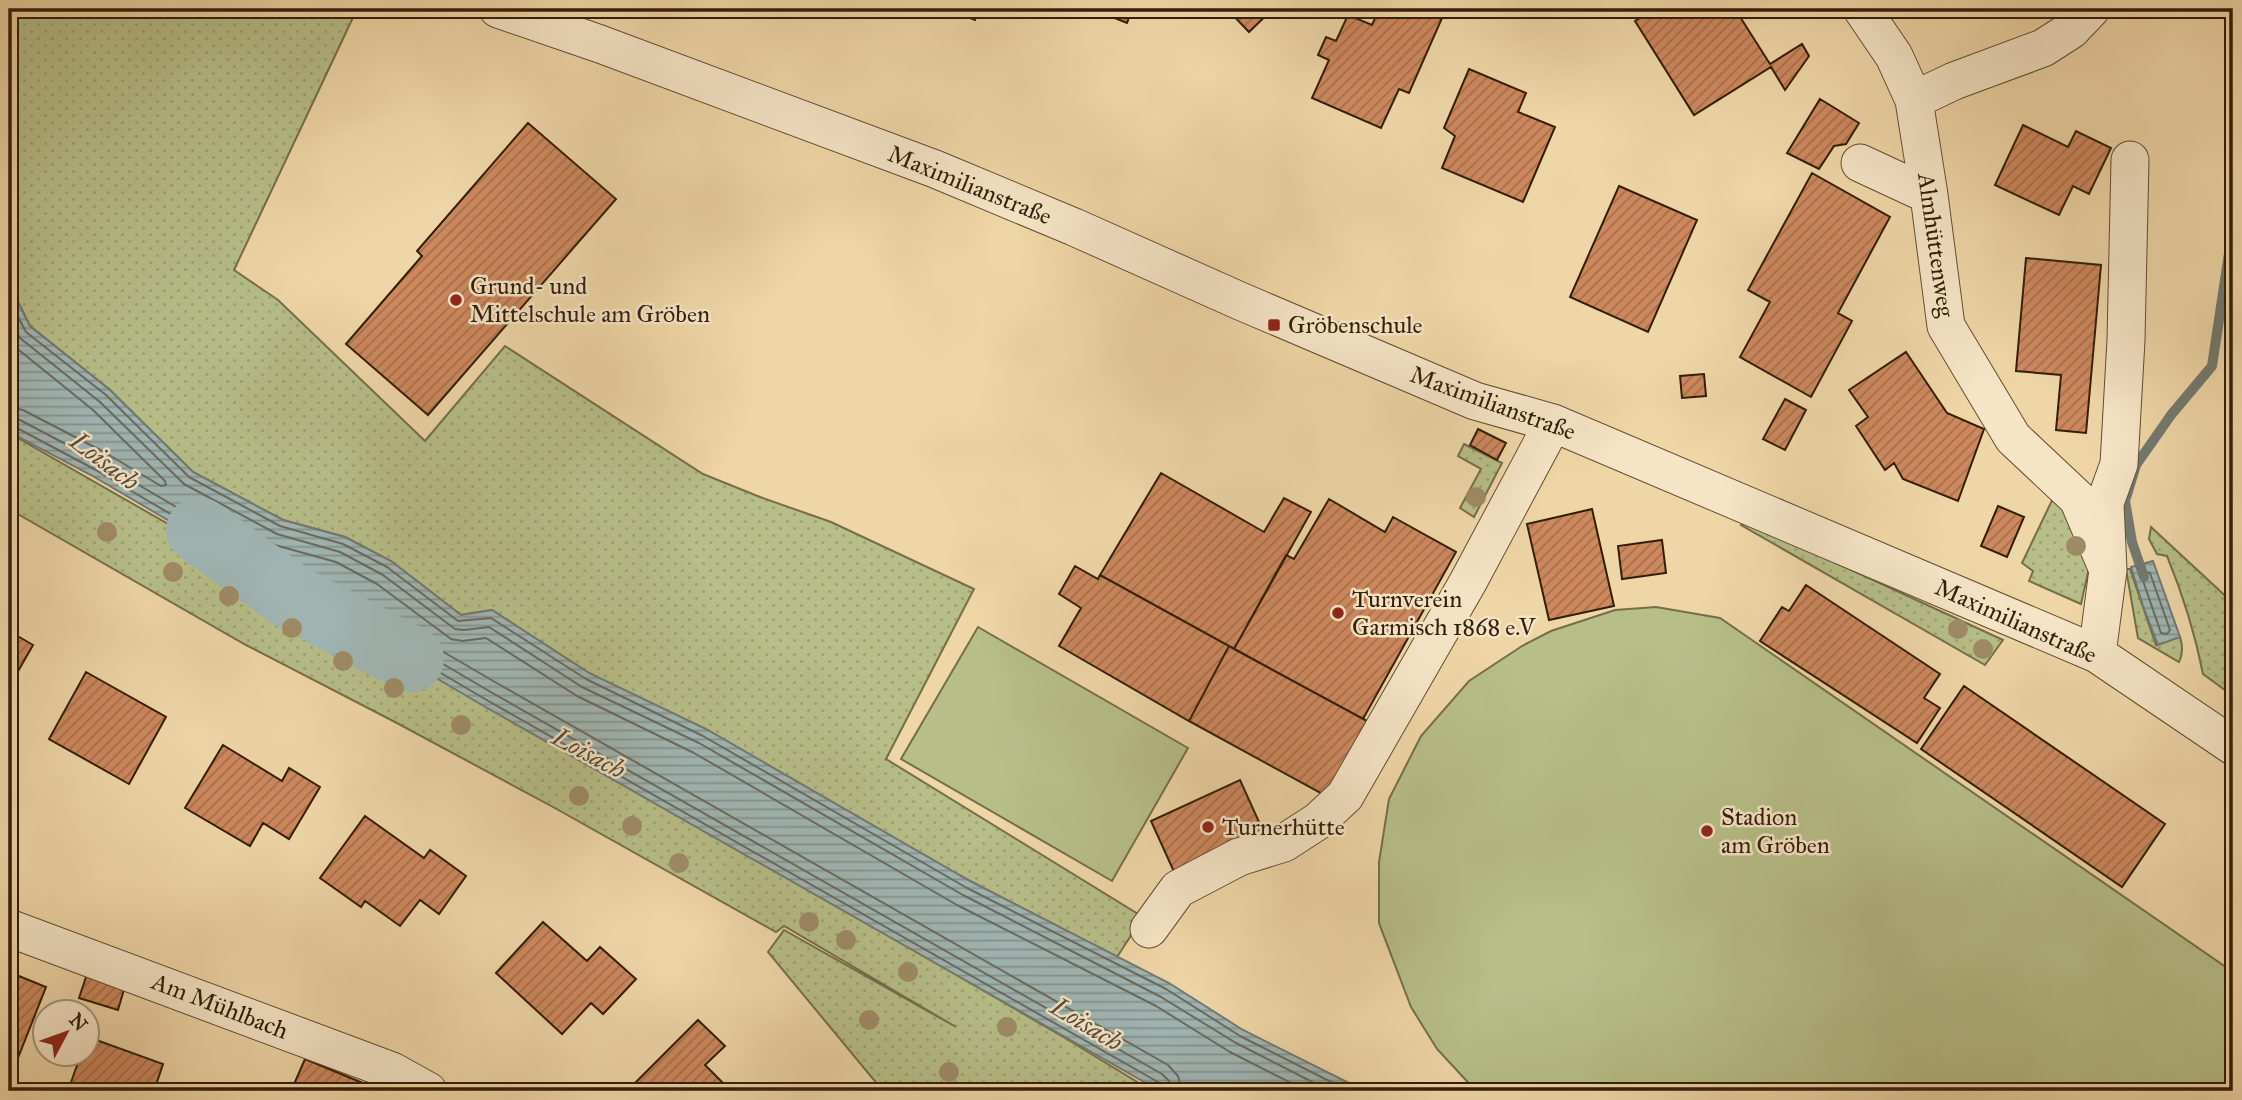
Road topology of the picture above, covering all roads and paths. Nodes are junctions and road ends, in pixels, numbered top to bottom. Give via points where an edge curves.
1 (498, 9) edge
2 (1863, 9) edge
3 (2091, 9) edge
4 (1914, 100) junction
5 (2130, 160) dead end
6 (1860, 163) dead end
7 (1929, 195) junction
8 (1553, 423) junction
9 (2108, 570) junction
10 (2097, 654) junction
11 (2233, 746) edge
12 (9, 928) edge
13 (1149, 929) dead end
14 (428, 1091) edge

1 - 8 street, Maximilianstraße via 935,169 1475,401
2 - 4 street, Almhüttenweg via 1894,56
3 - 4 street via 2071,30 2043,48 1954,80
4 - 7 street, Almhüttenweg
5 - 9 street via 2119,464 2105,503
6 - 7 street
7 - 9 street, Almhüttenweg via 1946,326 2013,438 2078,499
8 - 10 street, Maximilianstraße
8 - 13 street via 1345,796 1284,843 1239,857 1178,889
9 - 10 street
10 - 11 street, Maximilianstraße
12 - 14 street, Am Mühlbach via 392,1071

